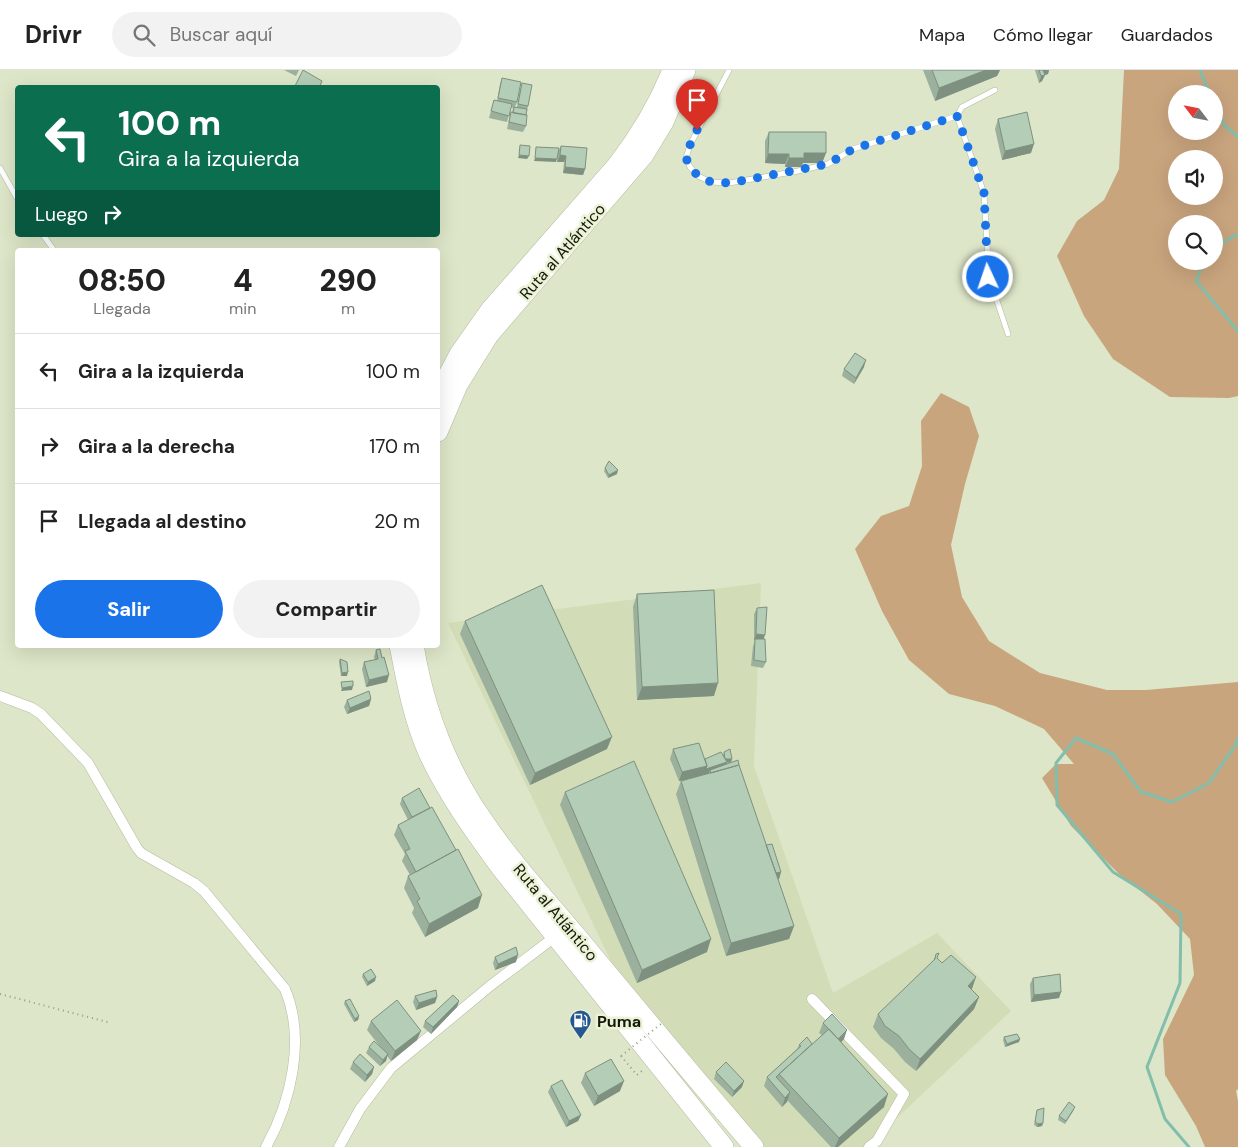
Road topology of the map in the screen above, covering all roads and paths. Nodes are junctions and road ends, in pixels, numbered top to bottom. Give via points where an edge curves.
1 (672, 70) edge
2 (686, 70) edge
3 (729, 70) edge
4 (995, 90) dead end
5 (957, 116) junction
6 (0, 168) edge
7 (15, 195) edge
8 (44, 237) edge
9 (53, 248) edge
10 (1008, 334) dead end
11 (440, 390) edge
12 (440, 427) edge
13 (400, 648) edge
14 (415, 648) edge
15 (0, 696) edge
16 (556, 936) junction
17 (0, 994) edge
18 (812, 999) dead end
19 (111, 1023) dead end
20 (662, 1023) dead end
21 (654, 1061) junction
22 (637, 1075) dead end
23 (737, 1127) junction
24 (266, 1147) edge
25 (340, 1147) edge
26 (724, 1147) edge
27 (754, 1147) edge
28 (869, 1147) edge

1 - 11 highway, Ruta al Atlántico via 635,142 490,310 459,354
2 - 12 highway, Ruta al Atlántico via 664,122 644,155 489,335 458,386
3 - 5 lane via 686,158 698,176 711,182 730,183 828,164 853,149
4 - 5 lane via 962,107
5 - 10 lane via 984,193 988,277
6 - 7 lane
8 - 9 lane
13 - 16 highway, Ruta al Atlántico via 413,708 428,752 447,789 500,867
14 - 23 highway, Ruta al Atlántico via 436,729 480,816 511,858
15 - 24 street via 32,708 48,721 88,763 141,853 204,891 285,989 291,1004 295,1040 292,1077 290,1092
16 - 21 highway, Ruta al Atlántico
16 - 25 street via 391,1068 360,1109
17 - 19 path
18 - 28 street via 904,1094 877,1141
20 - 22 path, bridge via 621,1056
21 - 23 highway via 654,1051 659,1047 665,1049 713,1108
21 - 26 highway, Ruta al Atlántico
23 - 27 highway, Ruta al Atlántico

